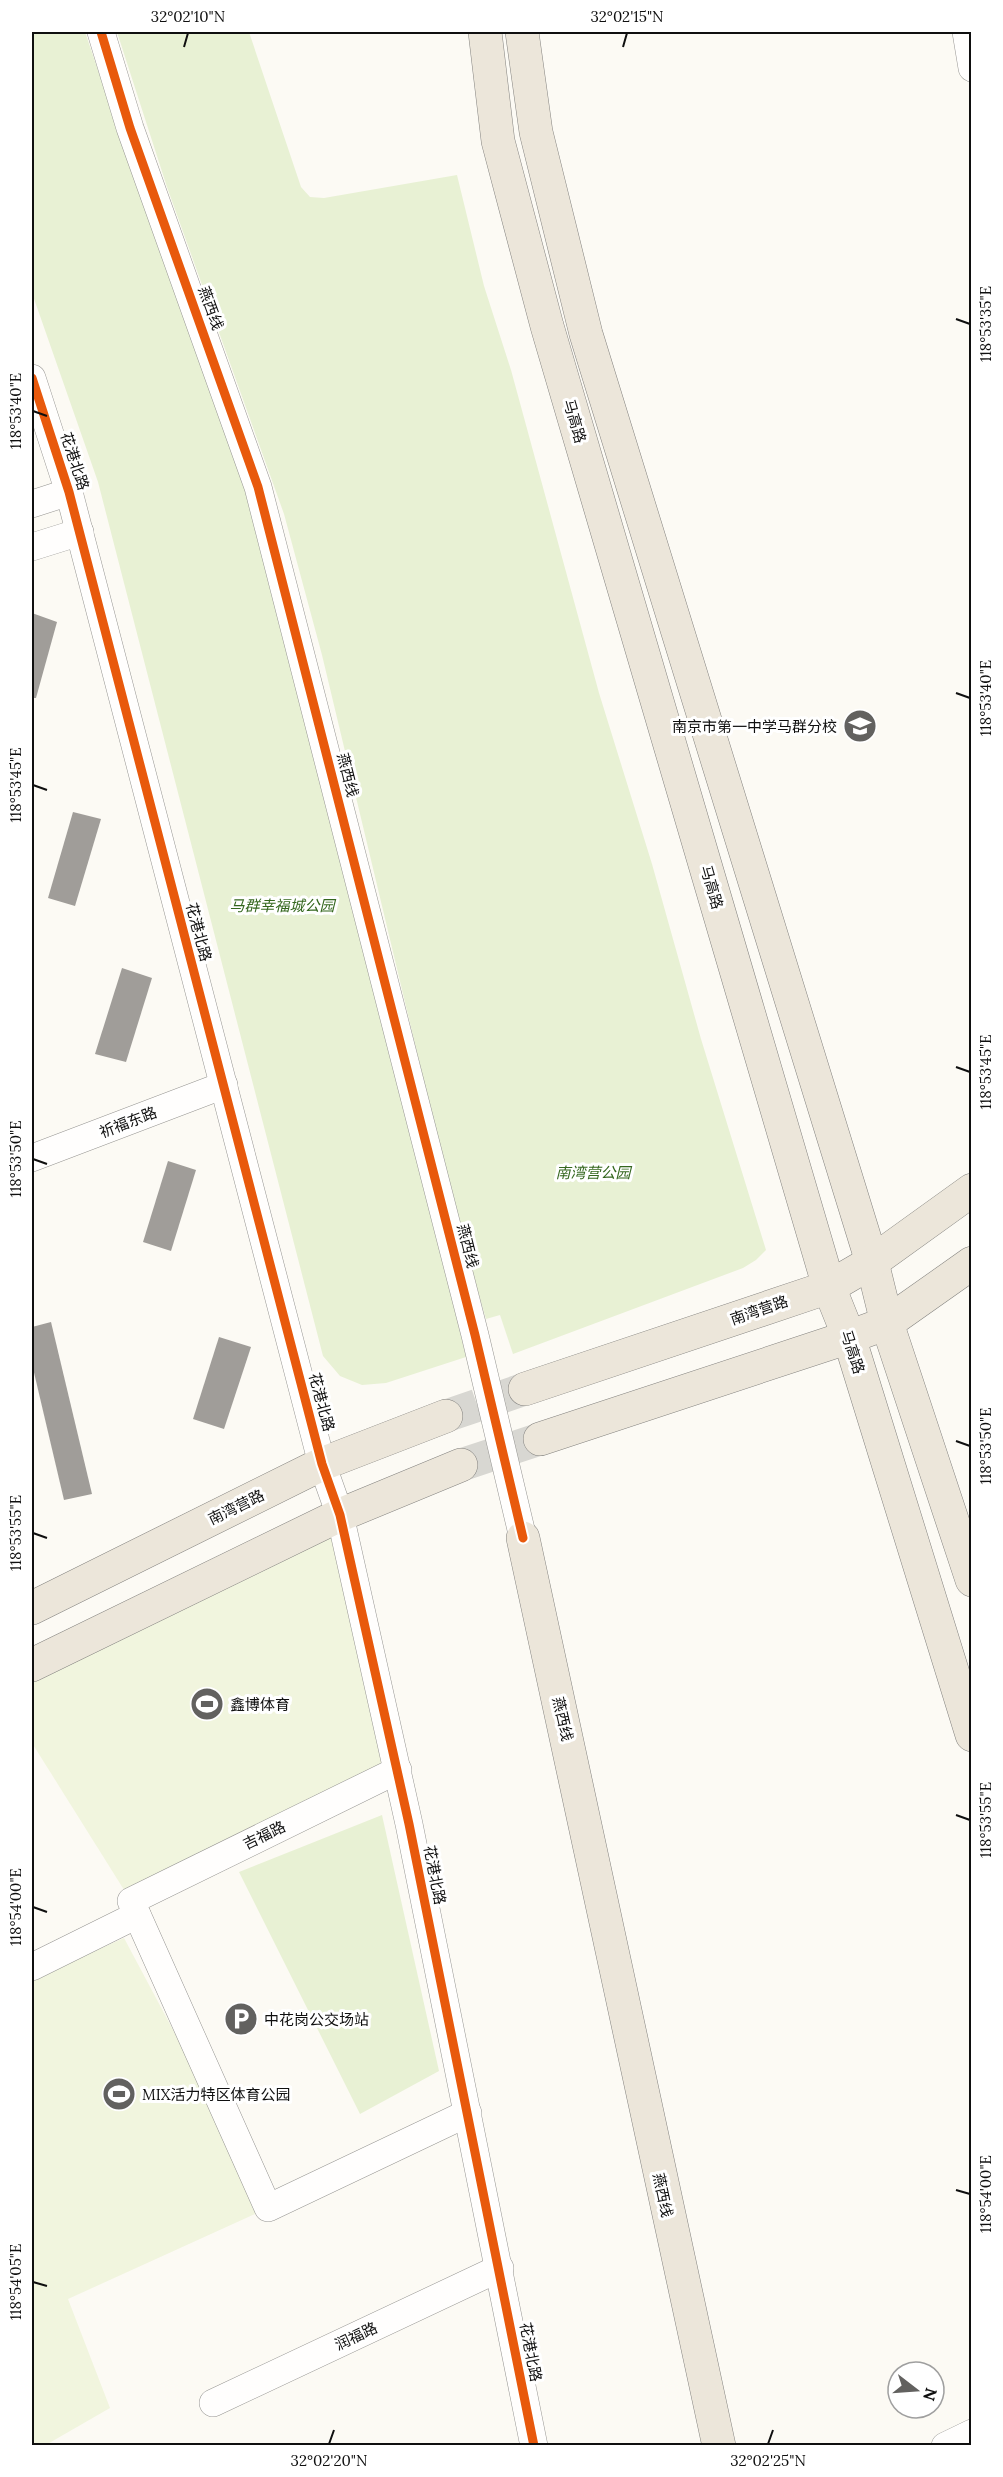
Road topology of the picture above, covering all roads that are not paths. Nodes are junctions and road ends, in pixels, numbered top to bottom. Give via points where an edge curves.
1 (101, 32) edge
2 (485, 32) edge
3 (522, 32) edge
4 (966, 32) edge
5 (972, 68) edge
6 (32, 378) edge
7 (69, 492) junction
8 (32, 504) edge
9 (80, 532) junction
10 (32, 547) edge
11 (224, 1085) junction
12 (32, 1158) edge
13 (972, 1190) edge
14 (872, 1263) junction
15 (972, 1263) edge
16 (829, 1287) junction
17 (887, 1323) junction
18 (849, 1337) junction
19 (525, 1389) tunnel mouth
20 (446, 1416) tunnel mouth
21 (540, 1439) tunnel mouth
22 (322, 1464) junction
23 (461, 1465) tunnel mouth
24 (340, 1515) junction
25 (523, 1539) joint
26 (972, 1580) edge
27 (32, 1608) edge
28 (32, 1665) edge
29 (972, 1735) edge
30 (398, 1770) junction
31 (134, 1908) junction
32 (32, 1967) edge
33 (468, 2113) junction
34 (500, 2268) junction
35 (213, 2403) dead end
36 (972, 2433) edge
37 (534, 2445) edge
38 (719, 2445) edge
39 (945, 2445) edge

1 - 25 street, 燕西线 via 130,128 258,487 475,1335
2 - 16 main road, 马高路 via 498,141 546,326
3 - 14 main road via 536,132 586,334
4 - 5 street
6 - 7 street, 花港北路
7 - 8 street
7 - 9 street, 花港北路
9 - 10 street
9 - 11 street, 花港北路
11 - 12 street, 祈福东路
11 - 22 street, 花港北路
13 - 14 main road, 南湾营路
14 - 16 main road, 南湾营路
14 - 17 main road
15 - 17 main road
16 - 18 main road, 马高路
16 - 19 main road, 南湾营路
17 - 18 main road
17 - 26 main road
18 - 21 main road
18 - 29 main road, 马高路
20 - 22 main road, 南湾营路
22 - 24 street, 花港北路
22 - 27 main road, 南湾营路
23 - 24 main road
24 - 28 main road
24 - 30 street, 花港北路
25 - 38 main road, 燕西线
30 - 31 street, 吉福路
30 - 33 street, 花港北路
31 - 32 street, 吉福路
31 - 33 street via 268,2208
33 - 34 street, 花港北路
34 - 35 street, 润福路
34 - 37 street, 花港北路
36 - 39 street

